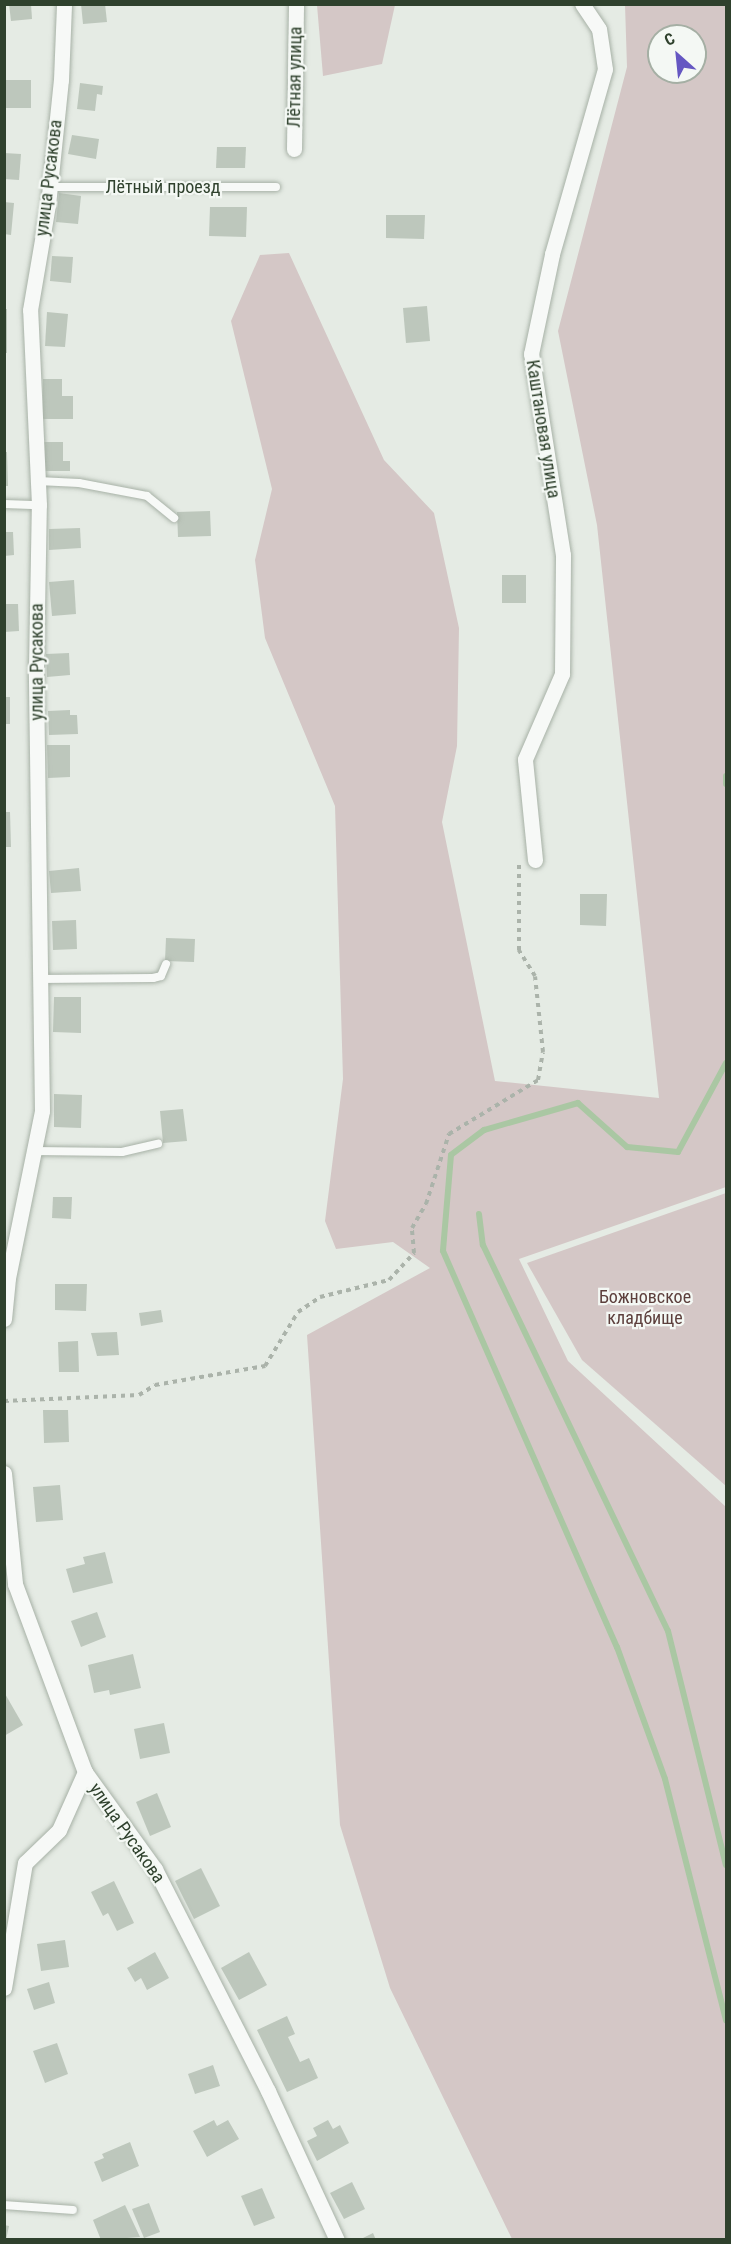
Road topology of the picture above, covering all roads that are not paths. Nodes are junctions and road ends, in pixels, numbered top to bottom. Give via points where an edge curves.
1 (64, 4) edge
2 (296, 4) edge
3 (582, 4) edge
4 (294, 149) dead end
5 (50, 187) junction
6 (276, 187) dead end
7 (38, 481) junction
8 (4, 504) edge
9 (39, 505) junction
10 (174, 518) dead end
11 (536, 860) road end
12 (165, 964) dead end
13 (40, 979) junction
14 (158, 1144) dead end
15 (33, 1151) junction
16 (4, 1319) edge
17 (4, 1473) edge
18 (85, 1772) junction
19 (4, 1988) edge
20 (4, 2205) edge
21 (74, 2210) dead end
22 (337, 2240) edge

1 - 5 street, улица Русакова
2 - 4 street, Лётная улица
3 - 11 street, Каштановая улица via 599,29 605,69 552,254 531,354 563,555 562,674 525,759
5 - 6 lane, Лётный проезд
5 - 7 street, улица Русакова via 30,310
7 - 9 street, улица Русакова
7 - 10 lane via 79,483 147,496
8 - 9 lane
9 - 13 street, улица Русакова via 36,669
12 - 13 lane via 161,976 153,978
13 - 15 street, улица Русакова via 42,1111
14 - 15 lane via 122,1152
15 - 16 street, улица Русакова via 8,1278
17 - 18 street, улица Русакова via 15,1584
18 - 19 street via 59,1830 25,1863
18 - 22 street, улица Русакова via 155,1869 268,2091
20 - 21 lane

